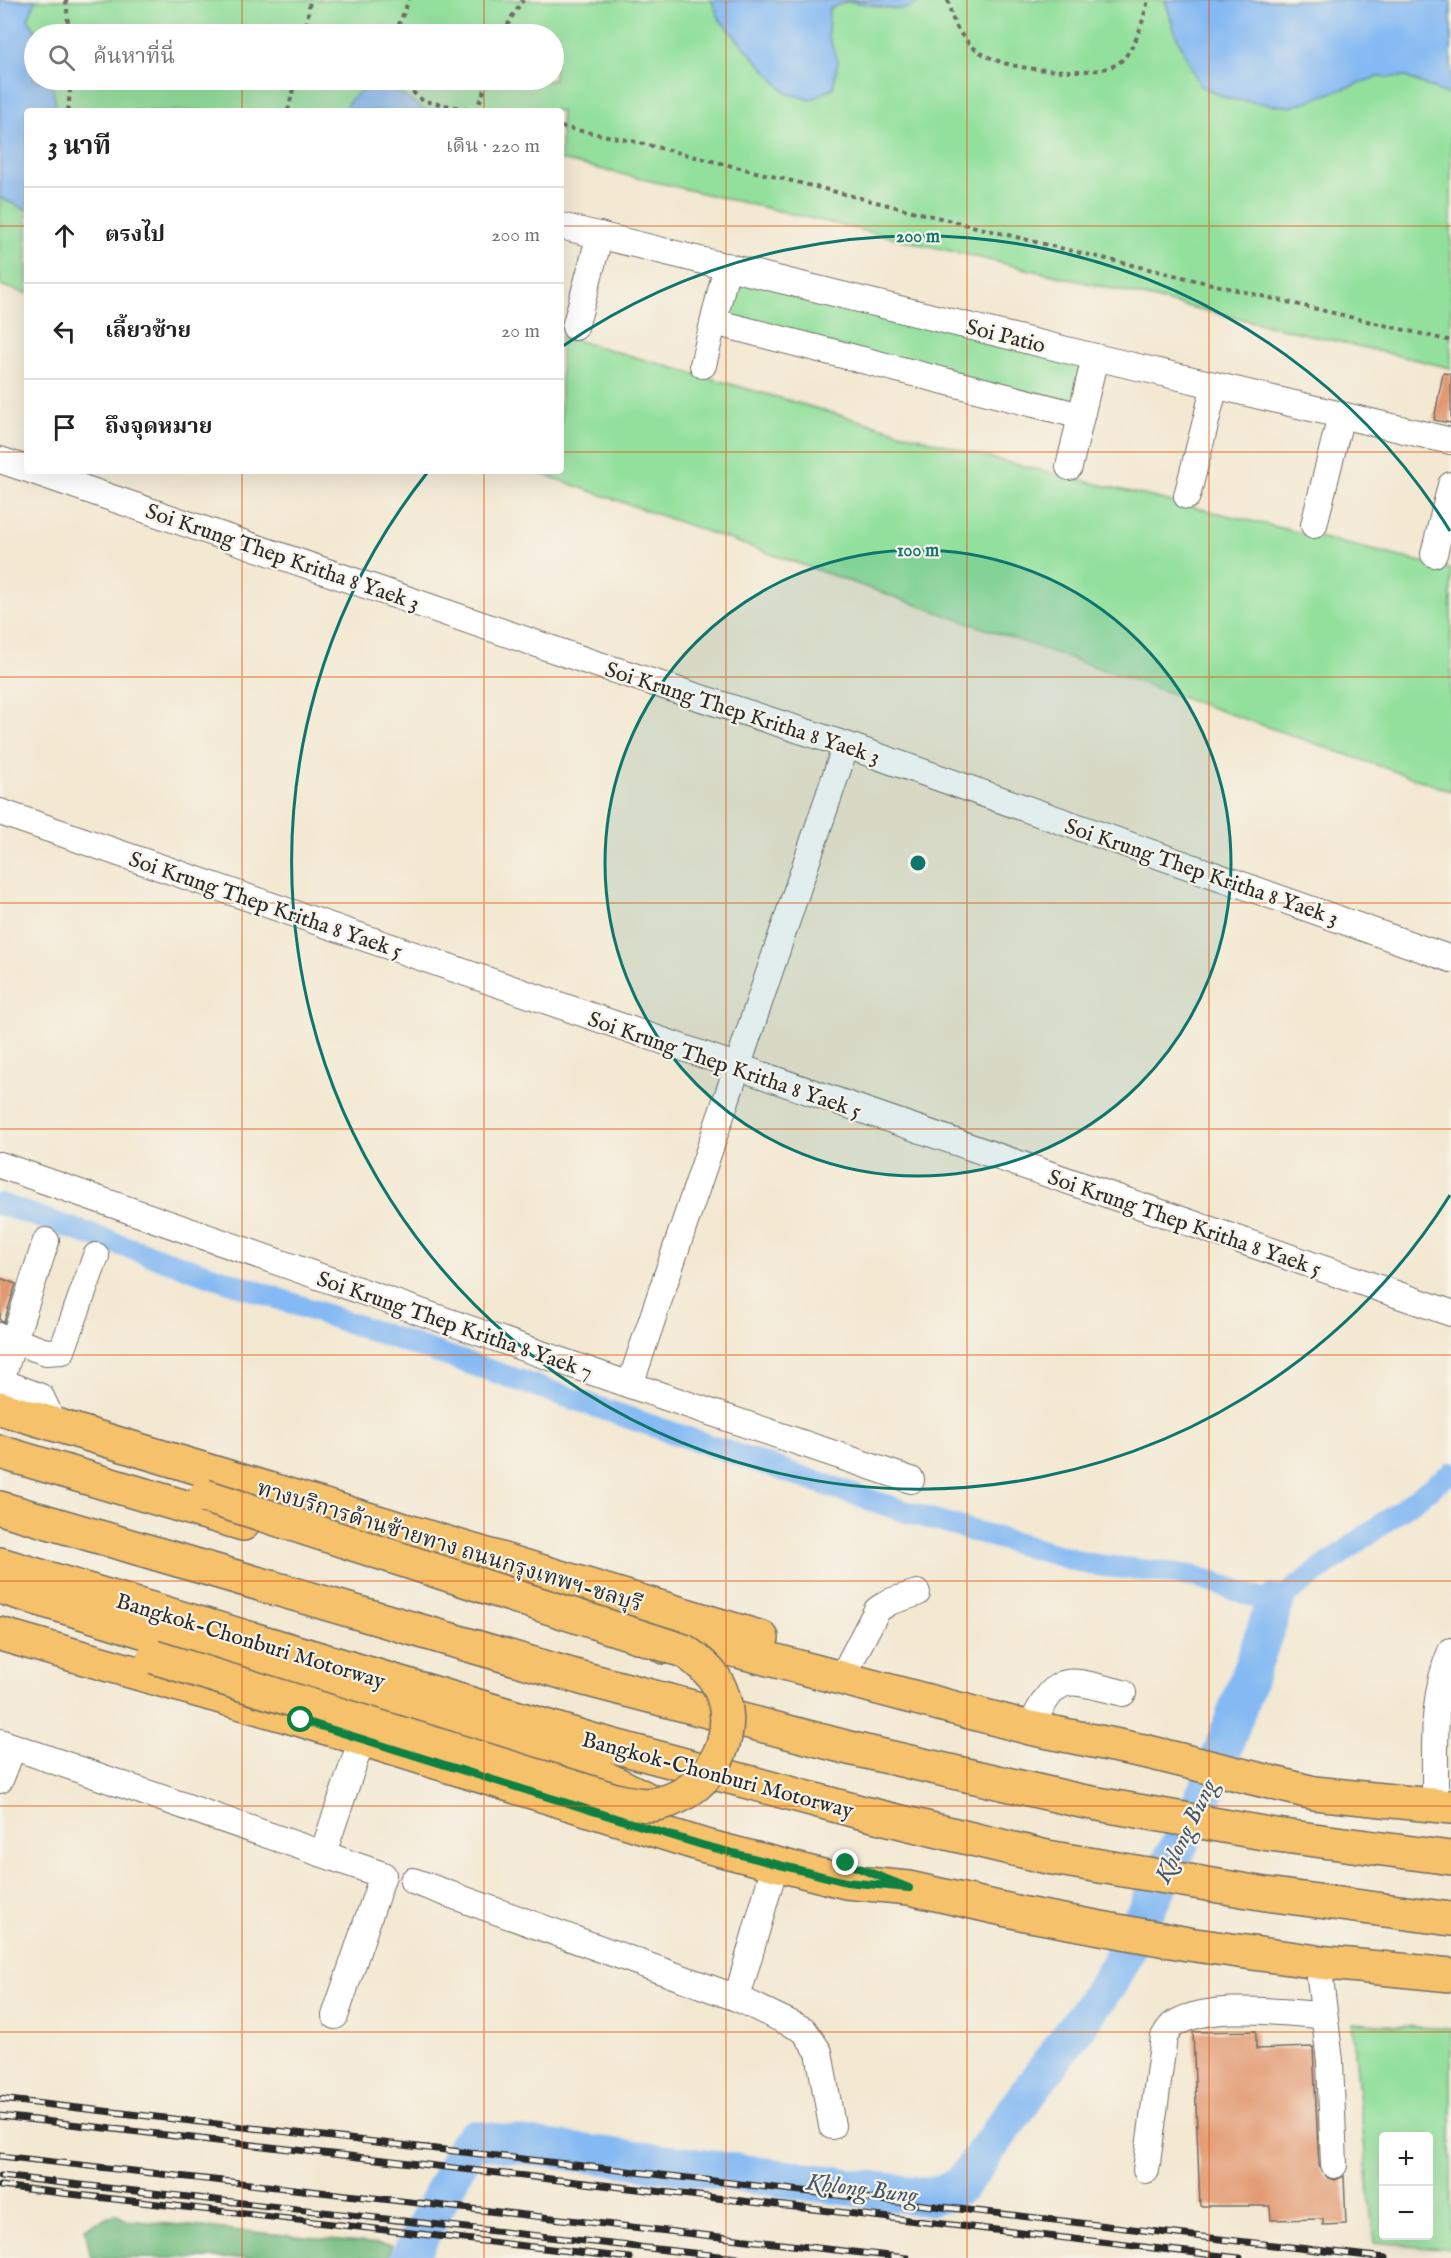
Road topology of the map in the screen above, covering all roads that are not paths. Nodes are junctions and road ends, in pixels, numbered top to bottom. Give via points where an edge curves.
1 (564, 226) edge
2 (600, 235) junction
3 (727, 266) junction
4 (714, 322) junction
5 (575, 327) dead end
6 (1095, 357) junction
7 (703, 365) dead end
8 (1215, 385) junction
9 (1341, 415) junction
10 (1081, 416) junction
11 (1451, 441) edge
12 (0, 460) edge
13 (1069, 466) dead end
14 (24, 468) edge
15 (42, 474) edge
16 (1451, 485) edge
17 (1187, 496) dead end
18 (1314, 525) dead end
19 (1434, 554) dead end
20 (846, 745) junction
21 (0, 812) edge
22 (1451, 959) edge
23 (737, 1068) junction
24 (0, 1165) edge
25 (46, 1241) dead end
26 (96, 1256) dead end
27 (1451, 1313) edge
28 (7, 1339) edge
29 (0, 1382) edge
30 (630, 1385) junction
31 (0, 1408) edge
32 (47, 1423) junction
33 (0, 1429) edge
34 (0, 1452) edge
35 (911, 1480) dead end
36 (0, 1508) edge
37 (0, 1564) edge
38 (0, 1587) edge
39 (917, 1593) dead end
40 (0, 1610) edge
41 (0, 1634) edge
42 (1451, 1650) edge
43 (848, 1666) junction
44 (897, 1690) junction
45 (1123, 1693) dead end
46 (1030, 1728) junction
47 (1443, 1735) edge
48 (362, 1739) junction
49 (6, 1745) edge
50 (0, 1780) edge
51 (1443, 1807) edge
52 (323, 1853) junction
53 (1451, 1858) edge
54 (775, 1865) junction
55 (413, 1881) dead end
56 (909, 1888) junction
57 (1451, 1919) edge
58 (1318, 1962) junction
59 (1451, 1975) edge
60 (737, 1998) junction
61 (1324, 2015) junction
62 (335, 2016) dead end
63 (832, 2126) dead end
64 (1334, 2166) dead end
65 (1146, 2170) dead end

1 - 2 street, Soi Patio
2 - 3 street, Soi Patio
2 - 5 street
3 - 4 street
3 - 6 street, Soi Patio
4 - 7 street
4 - 10 street
6 - 8 street, Soi Patio
6 - 10 street
8 - 9 street, Soi Patio
8 - 17 street
9 - 11 street, Soi Patio
9 - 18 street
10 - 13 street
12 - 14 street
15 - 20 street, Soi Krung Thep Kritha 8 Yaek 3
16 - 19 street
20 - 22 street, Soi Krung Thep Kritha 8 Yaek 3
20 - 23 street
21 - 23 street, Soi Krung Thep Kritha 8 Yaek 5
23 - 27 street, Soi Krung Thep Kritha 8 Yaek 5
23 - 30 street
24 - 30 street, Soi Krung Thep Kritha 8 Yaek 7
25 - 28 street
26 - 28 street via 62,1351 46,1352
28 - 29 street
29 - 32 street via 41,1397 48,1412
30 - 35 street, Soi Krung Thep Kritha 8 Yaek 7
31 - 32 main road, ทางบริการด้านซ้ายทาง ถนนกรุงเทพฯ-ชลบุรี
32 - 43 main road, ทางบริการด้านซ้ายทาง ถนนกรุงเทพฯ-ชลบุรี
33 - 40 main road, bridge via 684,1651 714,1678 722,1694 727,1720 722,1751 698,1784 660,1804 639,1805
34 - 44 main road, ทางบริการด้านซ้ายทาง ถนนกรุงเทพฯ-ชลบุรี via 659,1647 723,1648
36 - 53 main road via 585,1679 854,1749 1081,1802 1269,1834
37 - 57 main road, Bangkok-Chonburi Motorway via 599,1742 860,1812 1047,1857 1266,1894
38 - 56 main road via 537,1753 595,1773 684,1819 846,1863
39 - 43 street via 889,1602 877,1611
41 - 48 main road
42 - 47 street via 1439,1685
43 - 44 main road, ทางบริการด้านซ้ายทาง ถนนกรุงเทพฯ-ชลบุรี
44 - 46 main road, ทางบริการด้านซ้ายทาง ถนนกรุงเทพฯ-ชลบุรี
45 - 46 street via 1066,1682 1045,1696
46 - 51 main road, ทางบริการด้านซ้ายทาง ถนนกรุงเทพฯ-ชลบุรี via 1314,1793
47 - 51 street
48 - 52 street
48 - 54 main road
49 - 50 street
49 - 52 street
52 - 62 street via 383,1875
54 - 56 main road via 846,1882
54 - 60 street
55 - 60 street
56 - 58 main road via 1188,1944
58 - 59 main road
58 - 61 street
60 - 63 street via 804,2030 819,2052
61 - 64 street
61 - 65 street via 1232,2011 1174,2023 1164,2037

